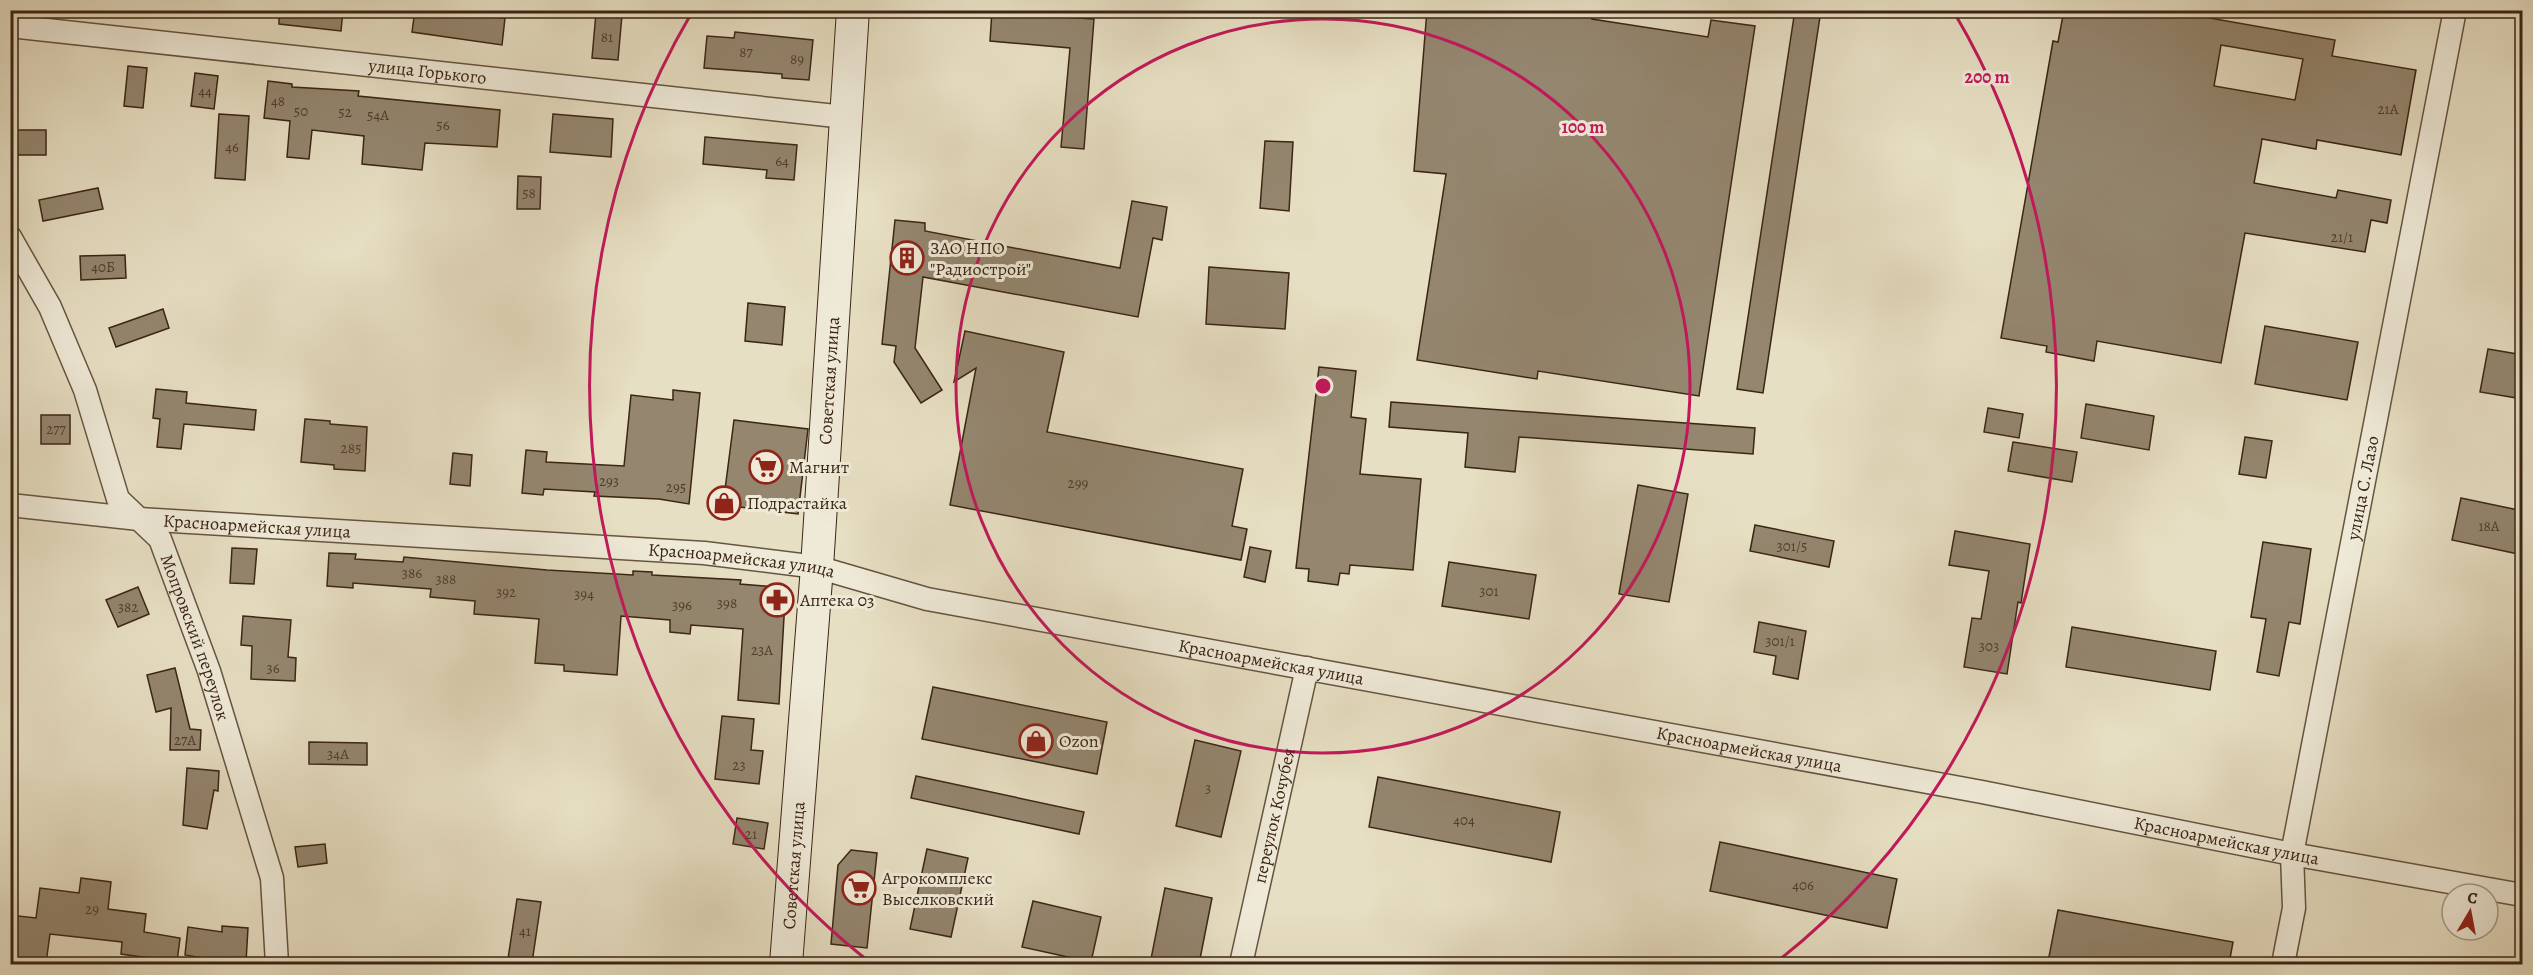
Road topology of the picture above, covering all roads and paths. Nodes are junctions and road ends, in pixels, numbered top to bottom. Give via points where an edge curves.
1 (853, 10) edge
2 (2455, 10) edge
3 (10, 26) edge
4 (845, 117) junction
5 (10, 237) edge
6 (10, 505) edge
7 (139, 519) junction
8 (817, 567) junction
9 (1307, 668) junction
10 (2292, 854) junction
11 (2523, 895) edge
12 (277, 964) edge
13 (786, 964) edge
14 (1241, 964) edge
15 (2283, 964) edge

1 - 4 street, Советская улица
2 - 10 street, улица С. Лазо
3 - 4 street, улица Горького
4 - 8 street, Советская улица
5 - 7 street, Мопровский переулок via 50,307 85,390 118,499
6 - 7 street, Красноармейская улица
7 - 8 street, Красноармейская улица via 704,553
7 - 12 street, Мопровский переулок via 160,539 209,671 272,878
8 - 9 street, Красноармейская улица via 927,599
8 - 13 street, Советская улица
9 - 10 street, Красноармейская улица via 1970,790
9 - 14 street, переулок Кочубея
10 - 11 street, Красноармейская улица
10 - 15 street, улица С. Лазо via 2294,908

